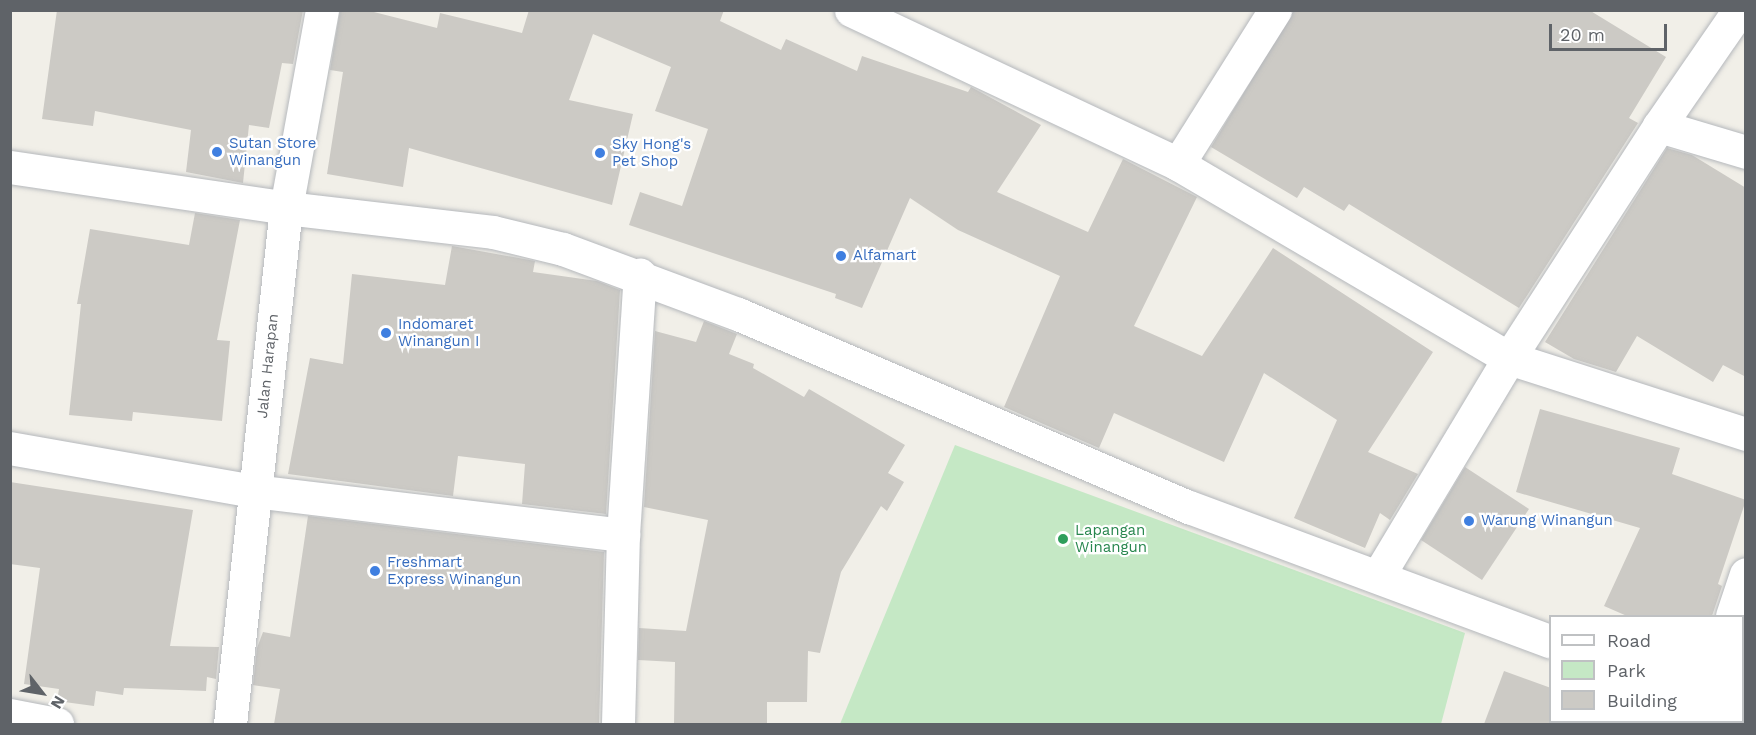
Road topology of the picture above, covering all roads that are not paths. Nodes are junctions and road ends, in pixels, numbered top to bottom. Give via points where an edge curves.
1 (322, 10) edge
2 (851, 10) edge
3 (1275, 10) edge
4 (1739, 10) edge
5 (1659, 126) junction
6 (1746, 152) edge
7 (1178, 164) junction
8 (10, 167) edge
9 (286, 208) junction
10 (640, 275) junction
11 (1509, 358) junction
12 (1746, 434) edge
13 (10, 448) edge
14 (254, 491) junction
15 (623, 535) junction
16 (1746, 574) edge
17 (1378, 576) junction
18 (1732, 615) edge
19 (1549, 640) edge
20 (10, 715) edge
21 (57, 724) edge
22 (230, 724) edge
23 (618, 724) edge

1 - 9 street, Jalan Harapan
2 - 7 street
3 - 7 street
4 - 5 street
5 - 6 street
5 - 11 street
7 - 11 street
8 - 9 street
9 - 10 street via 493,232
9 - 14 street, Jalan Harapan
10 - 15 street
10 - 17 street via 1189,507
11 - 12 street
11 - 17 street
13 - 14 street
14 - 15 street
14 - 22 street, Jalan Harapan
15 - 23 street
16 - 18 street
17 - 19 street
20 - 21 street

